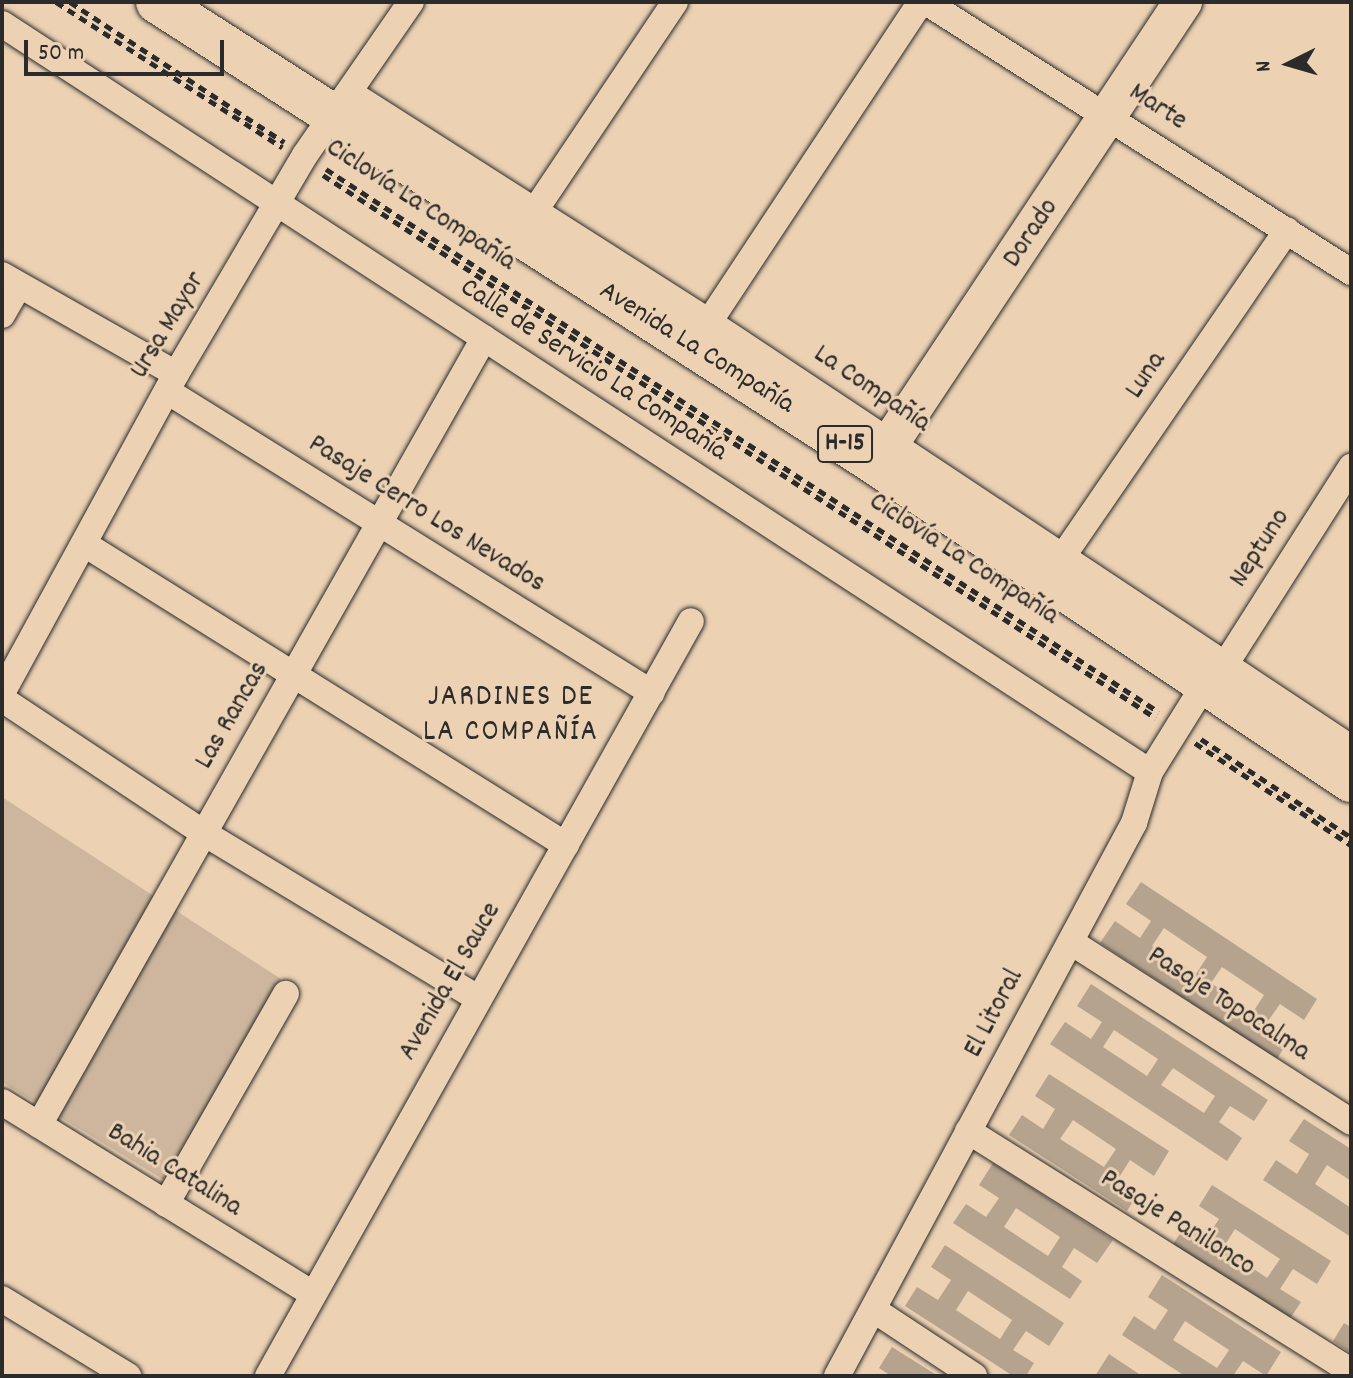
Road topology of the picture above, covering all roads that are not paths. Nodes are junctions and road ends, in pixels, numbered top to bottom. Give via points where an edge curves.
1 (157, 2) edge
2 (411, 2) edge
3 (675, 2) edge
4 (923, 2) edge
5 (1183, 2) edge
6 (2, 24) edge
7 (341, 106) junction
8 (1111, 116) junction
9 (280, 205) junction
10 (536, 209) junction
11 (1287, 230) junction
12 (1351, 272) edge
13 (11, 280) edge
14 (2, 315) edge
15 (709, 322) junction
16 (484, 338) junction
17 (172, 382) junction
18 (884, 453) junction
19 (1351, 467) edge
20 (379, 523) junction
21 (86, 545) junction
22 (1061, 559) junction
23 (691, 621) dead end
24 (1216, 674) junction
25 (293, 676) junction
26 (652, 693) junction
27 (2, 696) edge
28 (1351, 748) edge
29 (1150, 772) junction
30 (1351, 781) edge
31 (204, 833) junction
32 (566, 845) junction
33 (1071, 942) junction
34 (286, 994) dead end
35 (478, 998) junction
36 (2, 1102) edge
37 (1351, 1122) edge
38 (39, 1125) junction
39 (968, 1131) junction
40 (166, 1204) junction
41 (313, 1294) junction
42 (2, 1299) edge
43 (874, 1310) junction
44 (1351, 1371) edge
45 (128, 1376) edge
46 (268, 1376) edge
47 (837, 1376) edge
48 (974, 1376) edge

1 - 7 main road, Avenida La Compañía / H-15
2 - 7 street, Ursa Mayor
3 - 10 street
4 - 8 street, Marte
4 - 15 street
5 - 8 street, Dorado
6 - 9 street, Calle de Servicio La Compañía
7 - 9 street, Ursa Mayor via 303,158
7 - 10 street, La Compañía
7 - 18 main road, Avenida La Compañía / H-15
8 - 11 street, Marte
8 - 18 street, Dorado
9 - 16 street, Calle de Servicio La Compañía
9 - 17 street, Ursa Mayor
10 - 15 street, La Compañía
11 - 12 street, Marte
11 - 22 street, Luna
13 - 14 street
13 - 17 street, Pasaje Cerro Los Nevados
15 - 18 street, La Compañía
16 - 20 street, Las Rancas
16 - 29 street, Calle de Servicio La Compañía
17 - 20 street, Pasaje Cerro Los Nevados
17 - 21 street, Ursa Mayor
18 - 22 street, La Compañía
18 - 24 main road, Avenida La Compañía / H-15
19 - 24 street, Neptuno
20 - 25 street, Las Rancas
20 - 26 street, Pasaje Cerro Los Nevados
21 - 25 street
21 - 27 street, Ursa Mayor
22 - 24 street, La Compañía
23 - 26 street, Avenida El Sauce
24 - 28 street, La Compañía
24 - 29 street, El Litoral
24 - 30 main road, Avenida La Compañía / H-15
25 - 31 street, Las Rancas
25 - 32 street
26 - 32 street, Avenida El Sauce
27 - 31 street
29 - 33 street, El Litoral via 1134,823
31 - 35 street
31 - 38 street, Las Rancas
32 - 35 street, Avenida El Sauce
33 - 37 street, Pasaje Topocalma
33 - 39 street, El Litoral
34 - 40 street
35 - 41 street, Avenida El Sauce
36 - 38 street, Bahia Catalina
38 - 40 street, Bahia Catalina
39 - 43 street, El Litoral
39 - 44 street, Pasaje Panilonco
40 - 41 street, Bahia Catalina
41 - 46 street, Avenida El Sauce
42 - 45 street
43 - 47 street, El Litoral
43 - 48 street

